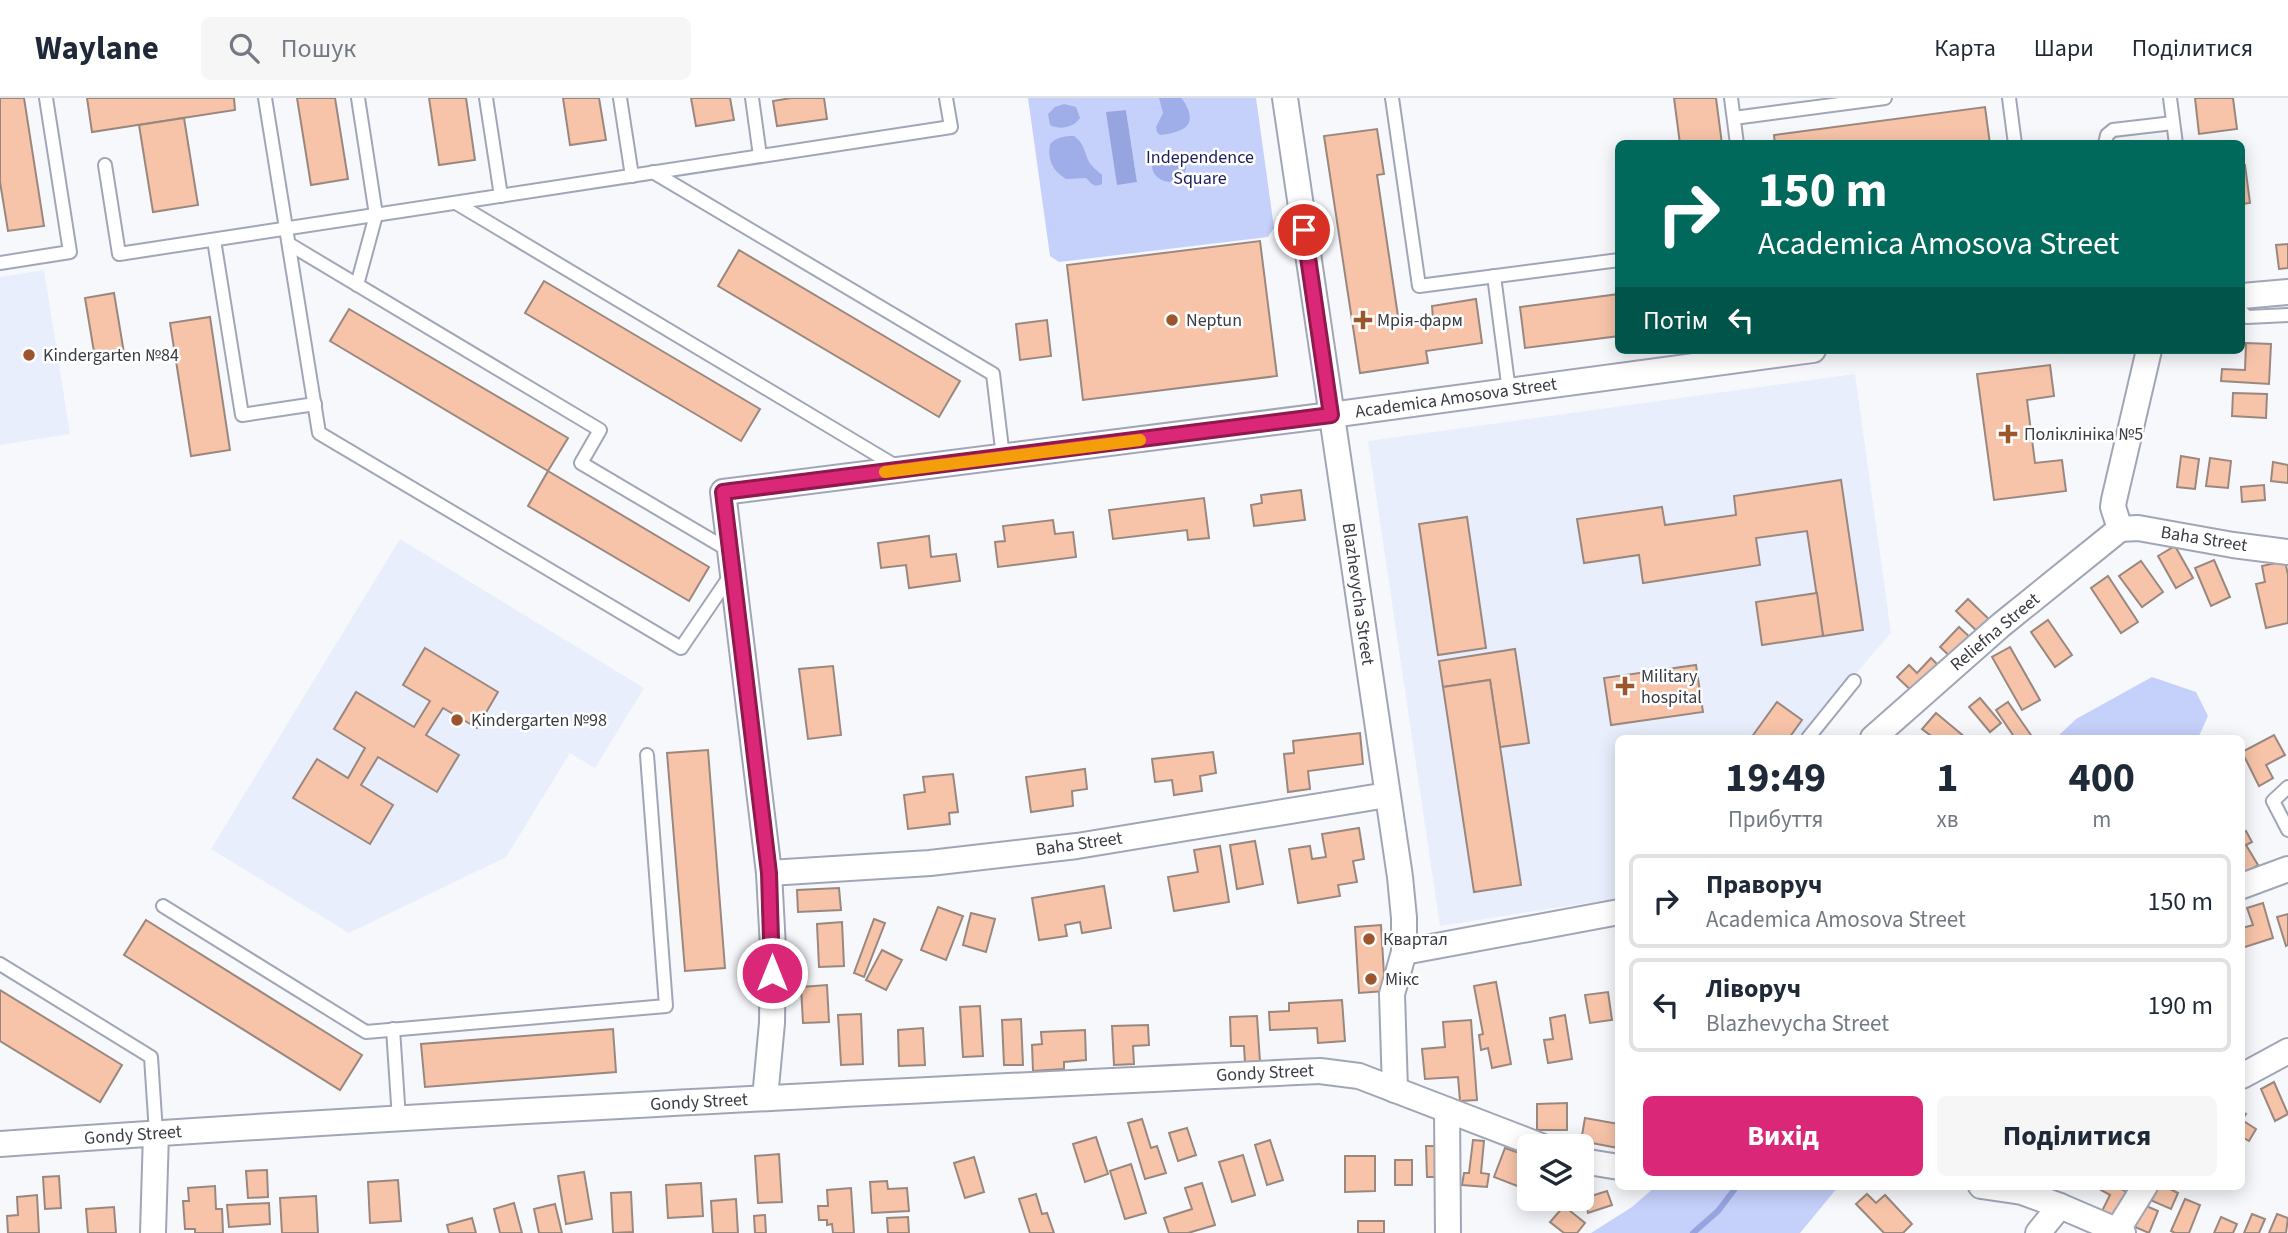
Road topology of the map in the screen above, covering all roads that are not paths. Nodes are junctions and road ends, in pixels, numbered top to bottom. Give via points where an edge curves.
1 (46, 98) edge
2 (265, 98) edge
3 (358, 98) edge
4 (486, 98) edge
5 (620, 98) edge
6 (751, 98) edge
7 (946, 98) edge
8 (1285, 98) edge
9 (1392, 98) edge
10 (1731, 98) edge
11 (1885, 98) edge
12 (2010, 98) edge
13 (2169, 98) edge
14 (1734, 118) junction
15 (2173, 122) junction
16 (1737, 140) edge
17 (2015, 140) edge
18 (2106, 140) edge
19 (2175, 140) edge
20 (760, 156) junction
21 (105, 165) dead end
22 (653, 173) junction
23 (632, 176) junction
24 (501, 196) junction
25 (456, 202) junction
26 (376, 215) junction
27 (286, 229) junction
28 (214, 240) junction
29 (289, 244) junction
30 (1615, 261) edge
31 (0, 263) edge
32 (1494, 276) junction
33 (357, 285) junction
34 (2288, 292) edge
35 (2245, 296) edge
36 (2245, 315) edge
37 (2288, 315) edge
38 (1783, 354) edge
39 (2148, 354) edge
40 (1509, 391) junction
41 (315, 404) junction
42 (1331, 415) junction
43 (1003, 457) junction
44 (902, 470) junction
45 (2120, 530) junction
46 (2288, 552) edge
47 (731, 562) junction
48 (1854, 681) dead end
49 (1810, 735) edge
50 (1877, 735) edge
51 (647, 755) dead end
52 (2288, 787) edge
53 (1387, 795) junction
54 (2288, 831) edge
55 (2288, 869) edge
56 (769, 873) junction
57 (2245, 885) edge
58 (163, 906) dead end
59 (1615, 913) edge
60 (1404, 952) junction
61 (0, 964) edge
62 (393, 1029) junction
63 (2288, 1051) edge
64 (2245, 1074) edge
65 (1395, 1090) junction
66 (765, 1098) junction
67 (1447, 1110) junction
68 (398, 1119) junction
69 (156, 1133) junction
70 (1517, 1137) edge
71 (0, 1144) edge
72 (1594, 1163) edge
73 (1615, 1166) edge
74 (2025, 1190) edge
75 (2143, 1190) edge
76 (2060, 1206) junction
77 (2120, 1232) edge
78 (153, 1233) edge
79 (1448, 1233) edge
80 (2038, 1233) edge

1 - 31 lane via 70,253
2 - 27 lane
3 - 26 lane
4 - 24 lane
5 - 23 lane
6 - 20 lane
7 - 20 lane via 950,127
8 - 42 street, Blazhevycha Street
9 - 32 lane via 1419,286
10 - 14 lane
11 - 14 lane
12 - 17 lane
13 - 15 lane
14 - 16 lane
15 - 18 lane via 2113,131
15 - 19 lane
20 - 22 lane
21 - 28 lane via 119,254
22 - 23 lane
22 - 43 lane via 993,374
23 - 24 lane
24 - 25 lane
25 - 26 lane
25 - 44 lane
26 - 27 lane
26 - 33 lane
27 - 28 lane
27 - 29 lane
28 - 41 lane via 242,415
29 - 33 lane
29 - 41 lane
30 - 32 lane
32 - 40 lane
33 - 47 lane via 600,430 581,463
34 - 35 street
36 - 37 lane
38 - 40 street, Academica Amosova Street
39 - 45 street via 2114,500
40 - 42 street, Academica Amosova Street
41 - 47 lane via 319,433 681,648
42 - 43 street, Academica Amosova Street
42 - 53 street, Blazhevycha Street
43 - 44 street, Academica Amosova Street
44 - 47 street, Academica Amosova Street via 723,492
45 - 46 street, Baha Street via 2138,528
45 - 50 street, Reliefna Street via 2001,625
47 - 56 street
48 - 49 lane
51 - 62 lane via 666,1006
52 - 54 lane via 2273,801
53 - 56 street, Baha Street via 1077,846 930,863
53 - 60 street, Blazhevycha Street via 1404,918
55 - 57 street
56 - 66 street via 772,1023
58 - 62 lane via 366,1032
59 - 60 street
60 - 65 street, Blazhevycha Street via 1391,994
61 - 69 lane via 151,1057
62 - 68 lane
63 - 64 street
65 - 66 street, Gondy Street via 1359,1076 1320,1070
65 - 67 street
66 - 68 street, Gondy Street
67 - 70 street
67 - 79 street
68 - 69 street, Gondy Street
69 - 71 street, Gondy Street
69 - 78 street
72 - 73 street
74 - 76 street
75 - 77 street
76 - 77 street
76 - 80 street

